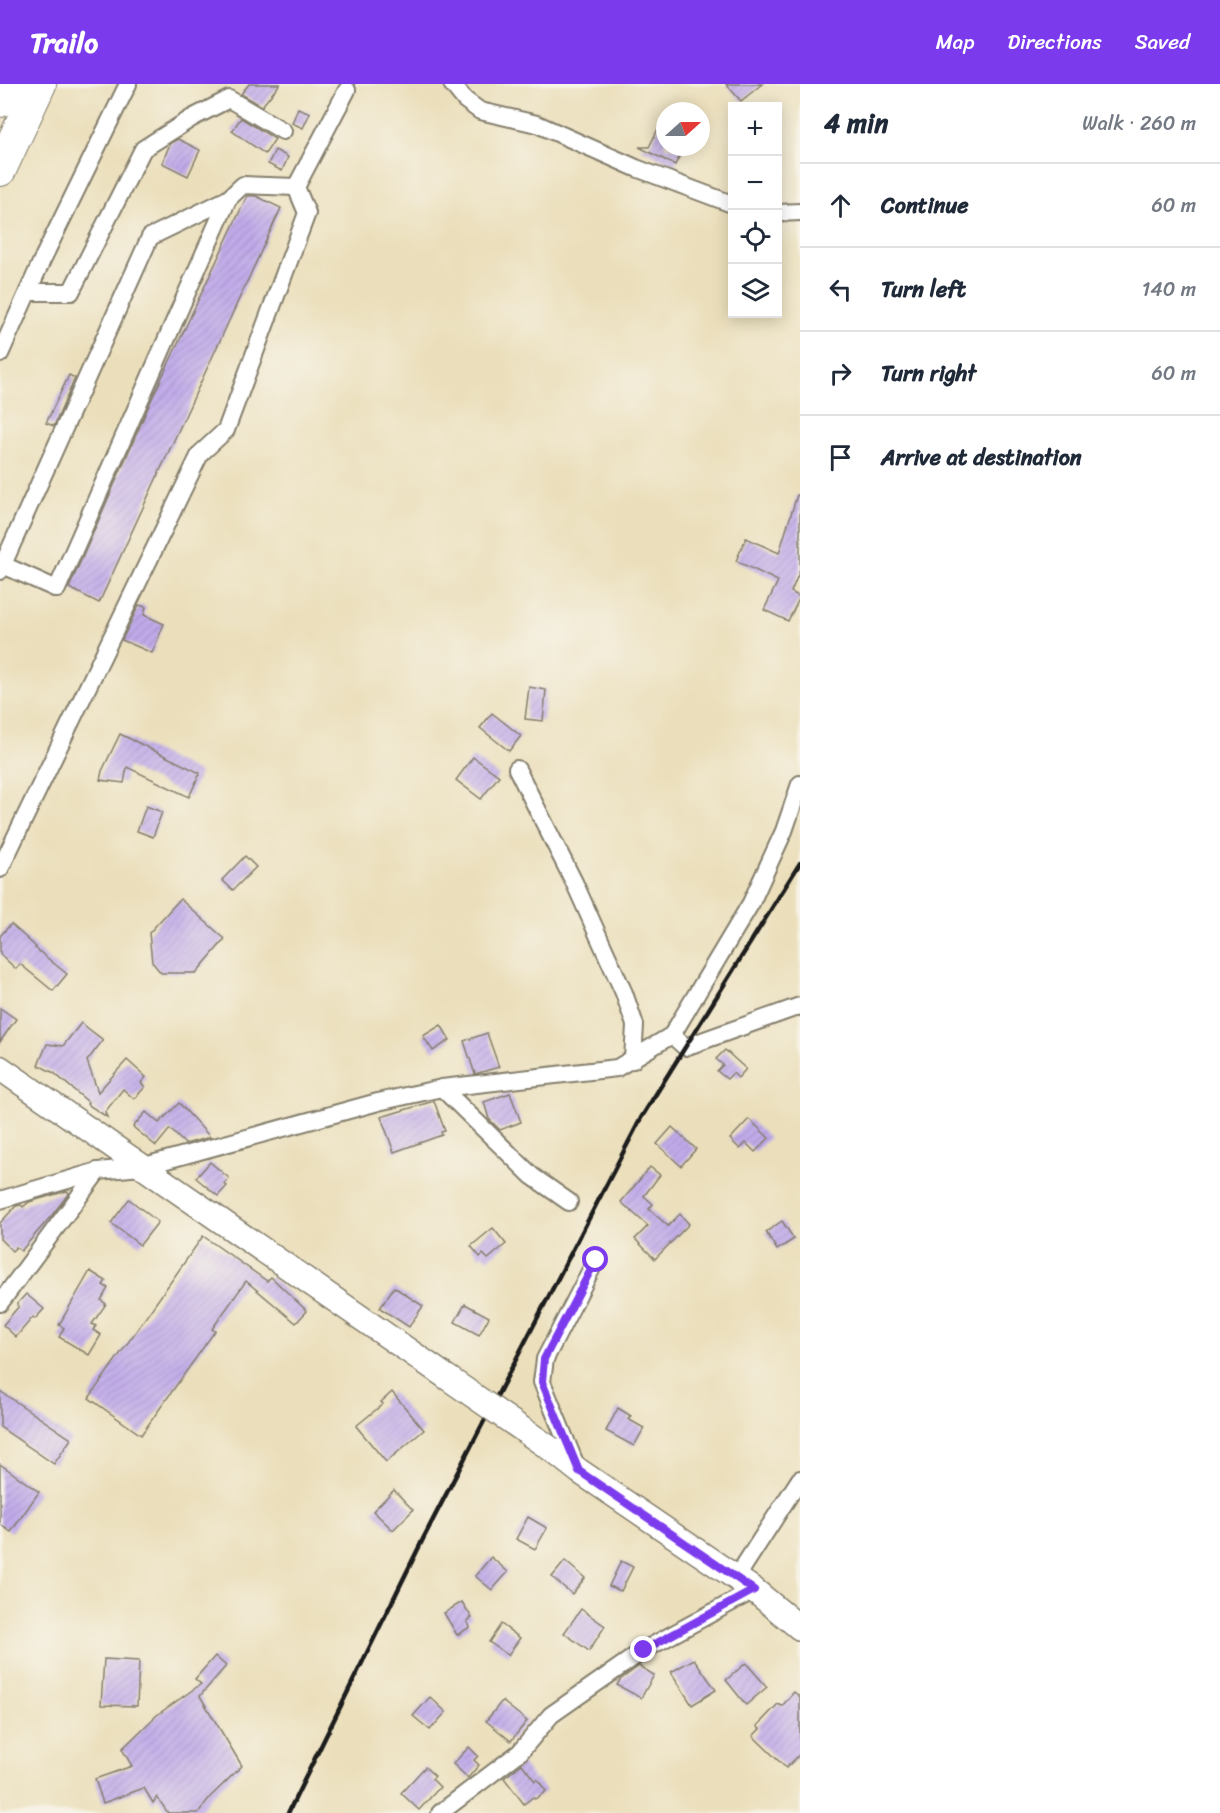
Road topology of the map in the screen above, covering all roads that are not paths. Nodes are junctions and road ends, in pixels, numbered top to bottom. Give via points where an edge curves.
1 (8, 84) edge
2 (40, 84) edge
3 (128, 84) edge
4 (452, 84) edge
5 (347, 90) dead end
6 (0, 101) edge
7 (283, 131) dead end
8 (2, 168) edge
9 (296, 187) junction
10 (228, 199) junction
11 (728, 202) edge
12 (800, 212) edge
13 (782, 213) edge
14 (28, 291) junction
15 (0, 354) edge
16 (2, 568) edge
17 (517, 769) dead end
18 (800, 784) edge
19 (0, 869) edge
20 (800, 1006) edge
21 (672, 1035) junction
22 (633, 1060) junction
23 (0, 1068) edge
24 (442, 1088) junction
25 (141, 1167) junction
26 (98, 1171) junction
27 (0, 1200) edge
28 (569, 1202) dead end
29 (596, 1260) dead end
30 (0, 1303) edge
31 (579, 1471) junction
32 (800, 1479) edge
33 (745, 1584) junction
34 (800, 1628) edge
35 (440, 1813) edge

1 - 6 highway
2 - 8 highway
3 - 14 street
4 - 11 street via 480,111 537,124 636,168
5 - 9 street
7 - 14 street via 229,99 192,118 143,149 71,292
9 - 10 street via 243,185
9 - 19 street via 307,213 226,430 200,454
10 - 16 street via 150,237
10 - 16 street via 57,589
12 - 13 street
14 - 15 street
17 - 22 street via 624,993 634,1025
18 - 21 street via 784,831 751,903
20 - 21 street via 685,1047
21 - 22 street
22 - 24 street via 617,1068
23 - 25 main road
24 - 25 street
24 - 28 street via 532,1176
25 - 26 street
25 - 31 main road, bridge
26 - 27 street
26 - 30 street
29 - 31 street via 544,1359 542,1382
31 - 33 main road
32 - 33 street
33 - 34 main road
33 - 35 street via 551,1715 520,1752

